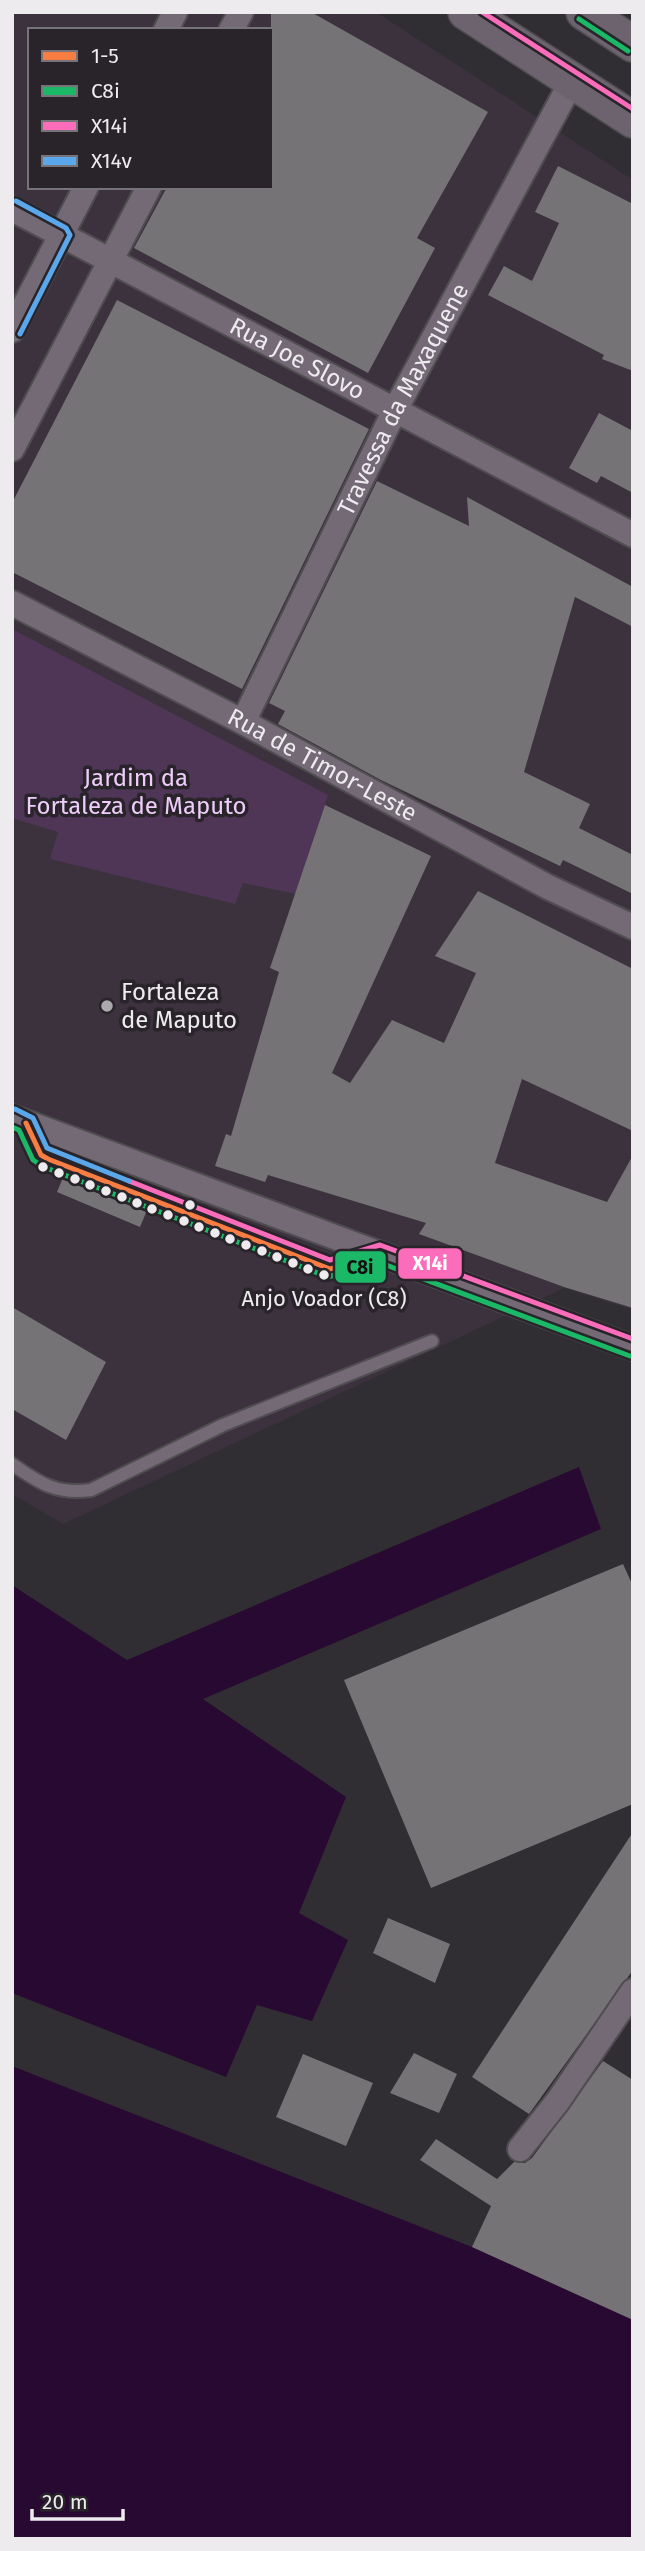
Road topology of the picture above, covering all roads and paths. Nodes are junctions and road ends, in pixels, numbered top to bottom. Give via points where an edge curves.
1 (175, 12) edge
2 (240, 12) edge
3 (466, 12) edge
4 (583, 12) edge
5 (167, 28) edge
6 (232, 28) edge
7 (633, 44) edge
8 (572, 81) junction
9 (633, 120) edge
10 (85, 189) edge
11 (148, 189) edge
12 (12, 209) edge
13 (61, 235) junction
14 (111, 261) junction
15 (12, 282) edge
16 (13, 329) edge
17 (395, 410) junction
18 (12, 449) edge
19 (633, 535) edge
20 (12, 603) edge
21 (243, 722) junction
22 (633, 927) edge
23 (19, 1120) edge
24 (432, 1341) dead end
25 (633, 1348) edge
26 (12, 1464) edge
27 (633, 1991) edge
28 (520, 2149) dead end

1 - 5 street
2 - 6 street
3 - 8 main road
4 - 7 main road
8 - 9 main road
8 - 17 street, Travessa da Maxaquene
10 - 13 street
11 - 14 street
12 - 13 street, Rua Joe Slovo
13 - 14 street, Rua Joe Slovo
13 - 16 street
14 - 17 street, Rua Joe Slovo
14 - 18 street
15 - 16 street
17 - 19 street, Rua Joe Slovo
17 - 21 street, Travessa da Maxaquene
20 - 21 street, Rua de Timor-Leste
21 - 22 street, Rua de Timor-Leste via 548,887
23 - 25 street
24 - 26 lane via 223,1425 91,1490 57,1491
27 - 28 street

